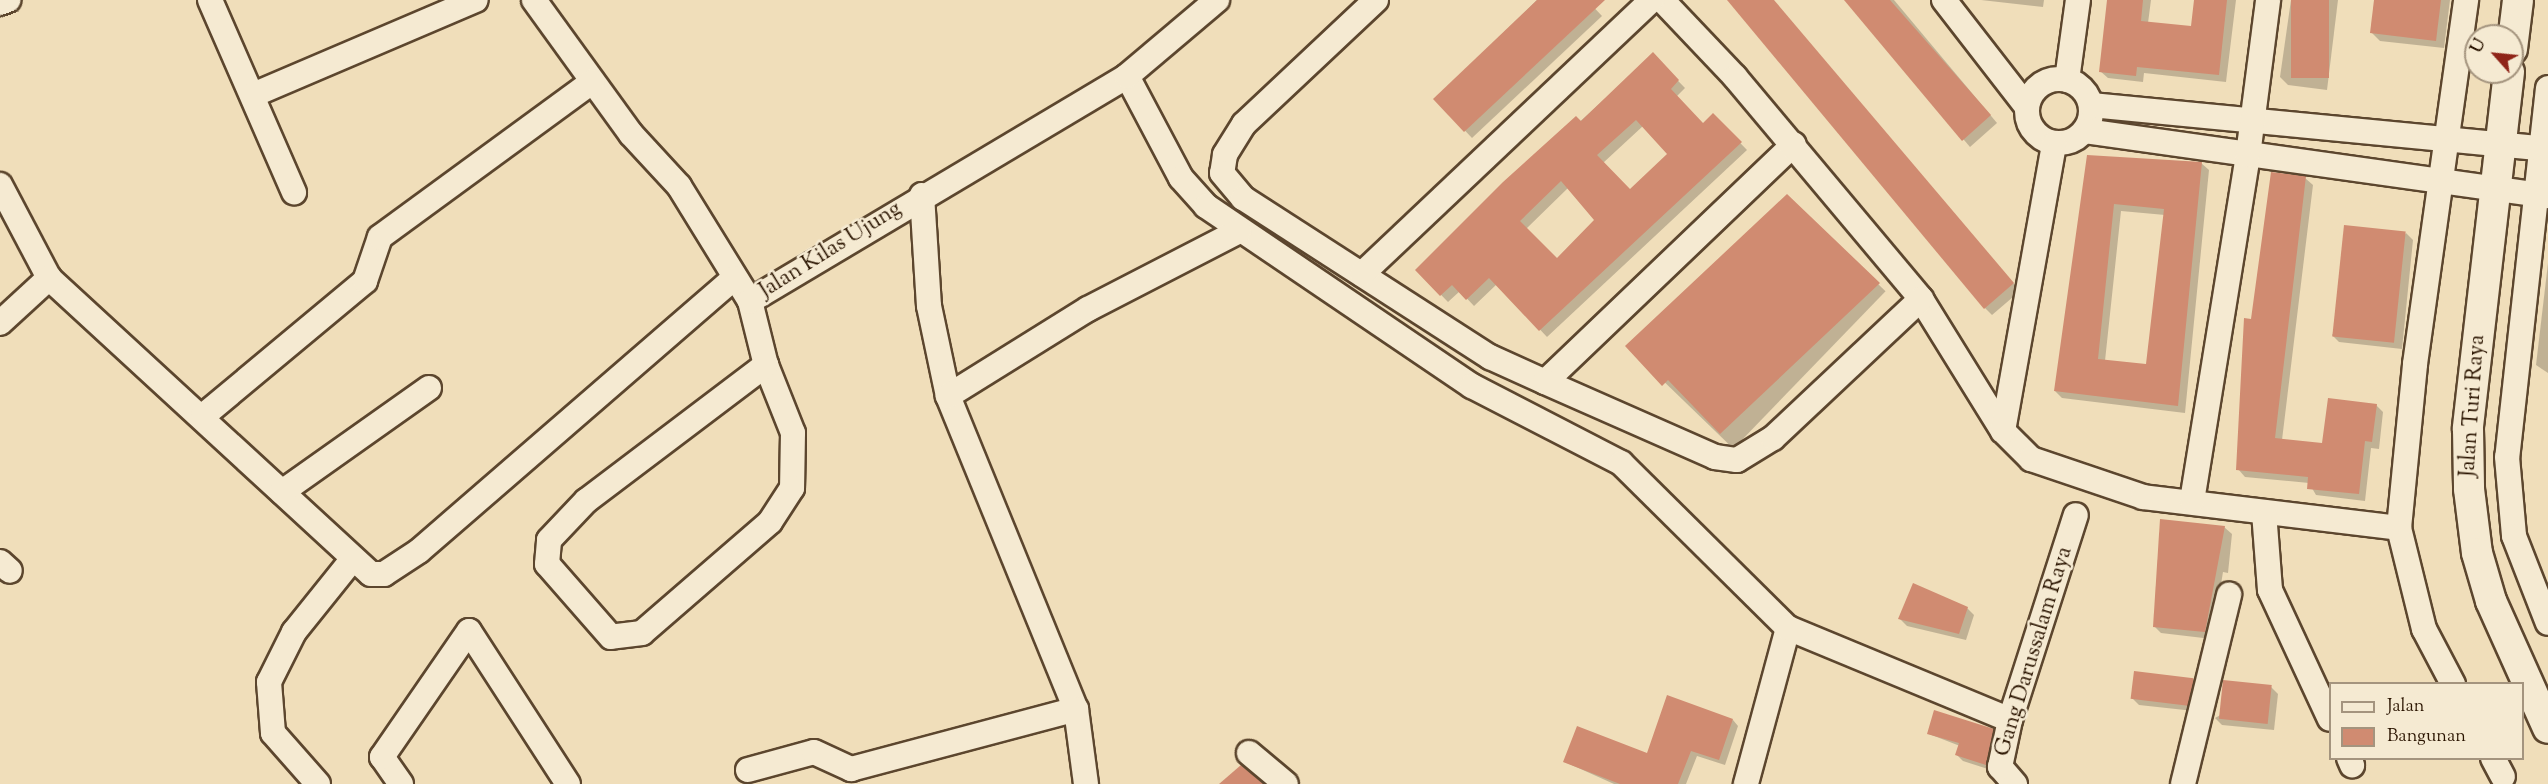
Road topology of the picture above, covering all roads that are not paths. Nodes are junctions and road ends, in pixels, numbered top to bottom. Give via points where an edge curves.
1 (8, 0) edge
2 (210, 0) edge
3 (476, 0) edge
4 (534, 0) edge
5 (1217, 0) edge
6 (1376, 0) edge
7 (1652, 0) edge
8 (1662, 0) edge
9 (1944, 0) edge
10 (2078, 0) edge
11 (2268, 0) edge
12 (2466, 0) edge
13 (2518, 0) edge
14 (0, 3) edge
15 (2515, 24) edge
16 (1127, 76) junction
17 (2067, 80) junction
18 (592, 82) junction
19 (2507, 84) edge
20 (2548, 88) edge
21 (253, 95) junction
22 (2091, 105) junction
23 (2027, 106) junction
24 (2252, 122) junction
25 (2085, 131) junction
26 (2446, 140) junction
27 (1794, 144) junction
28 (2054, 144) junction
29 (2499, 145) junction
30 (2543, 149) edge
31 (2248, 155) junction
32 (2439, 184) junction
33 (0, 185) edge
34 (2495, 190) junction
35 (294, 192) dead end
36 (921, 195) junction
37 (2540, 195) edge
38 (1239, 231) junction
39 (1362, 274) junction
40 (49, 278) junction
41 (734, 278) junction
42 (1921, 299) junction
43 (750, 301) junction
44 (0, 323) edge
45 (766, 364) junction
46 (1545, 382) junction
47 (429, 388) dead end
48 (948, 396) junction
49 (203, 416) junction
50 (2003, 431) junction
51 (282, 492) junction
52 (2192, 501) junction
53 (2264, 512) junction
54 (2076, 515) dead end
55 (2399, 528) junction
56 (351, 561) junction
57 (2229, 595) dead end
58 (2548, 623) edge
59 (1788, 628) junction
60 (2452, 682) edge
61 (1076, 709) junction
62 (2329, 715) edge
63 (2010, 720) junction
64 (2548, 728) edge
65 (1249, 753) dead end
66 (748, 770) dead end
67 (318, 784) edge
68 (401, 784) edge
69 (568, 784) edge
70 (1086, 784) edge
71 (1286, 784) edge
72 (1746, 784) edge
73 (2014, 784) edge
74 (2183, 784) edge

1 - 14 street
2 - 21 street
3 - 21 street
4 - 18 street
5 - 16 street, Jalan Kilas Ujung
6 - 39 street via 1244,124 1222,165 1229,184 1243,198
7 - 39 street
8 - 27 street
9 - 23 street
10 - 17 street
11 - 24 street
12 - 26 street
13 - 15 street
16 - 36 street, Jalan Kilas Ujung
16 - 38 street via 1181,178
17 - 22 street via 2082,89
17 - 23 street via 2037,88
18 - 41 street via 679,186
18 - 49 street via 380,237 364,281
19 - 29 street, Jalan Turi Raya
20 - 30 street
21 - 35 street
22 - 24 street
22 - 25 street
23 - 28 street via 2031,126
24 - 26 street
24 - 31 street
25 - 28 street
25 - 31 street
26 - 29 street
26 - 32 street
27 - 42 street
27 - 46 street
28 - 50 street
29 - 30 street
29 - 34 street, Jalan Turi Raya
30 - 37 street
31 - 32 street
31 - 52 street
32 - 34 street
32 - 55 street
33 - 40 street
34 - 37 street
34 - 64 street, Jalan Turi Raya via 2469,429 2469,489 2477,553 2491,601
36 - 43 street, Jalan Kilas Ujung
36 - 48 street via 928,306
37 - 58 street via 2507,457 2514,536
38 - 48 street via 1088,309
38 - 59 street via 1472,386 1621,463
39 - 46 street via 1490,357
40 - 44 street
40 - 49 street
41 - 43 street
41 - 56 street via 419,551 384,574 371,574
42 - 46 street via 1773,438 1737,460 1715,458
42 - 50 street
43 - 45 street, Jalan Kilas Ujung
45 - 45 street, Jalan Kilas Ujung via 586,501 549,540 547,564 603,632 620,639 642,633 770,522 787,500 793,433
47 - 51 street
48 - 61 street
49 - 51 street
50 - 52 street via 2047,469 2143,497
51 - 56 street
52 - 53 street
53 - 55 street
53 - 62 street via 2270,590
54 - 63 street, Gang Darussalam Raya
55 - 60 street via 2424,629
56 - 67 street via 294,632 269,682 273,734
57 - 74 street
59 - 63 street
59 - 72 street
61 - 66 street via 851,769 814,752
61 - 70 street
63 - 73 street, Gang Darussalam Raya via 2000,767
65 - 71 street
68 - 69 street via 382,757 469,631

